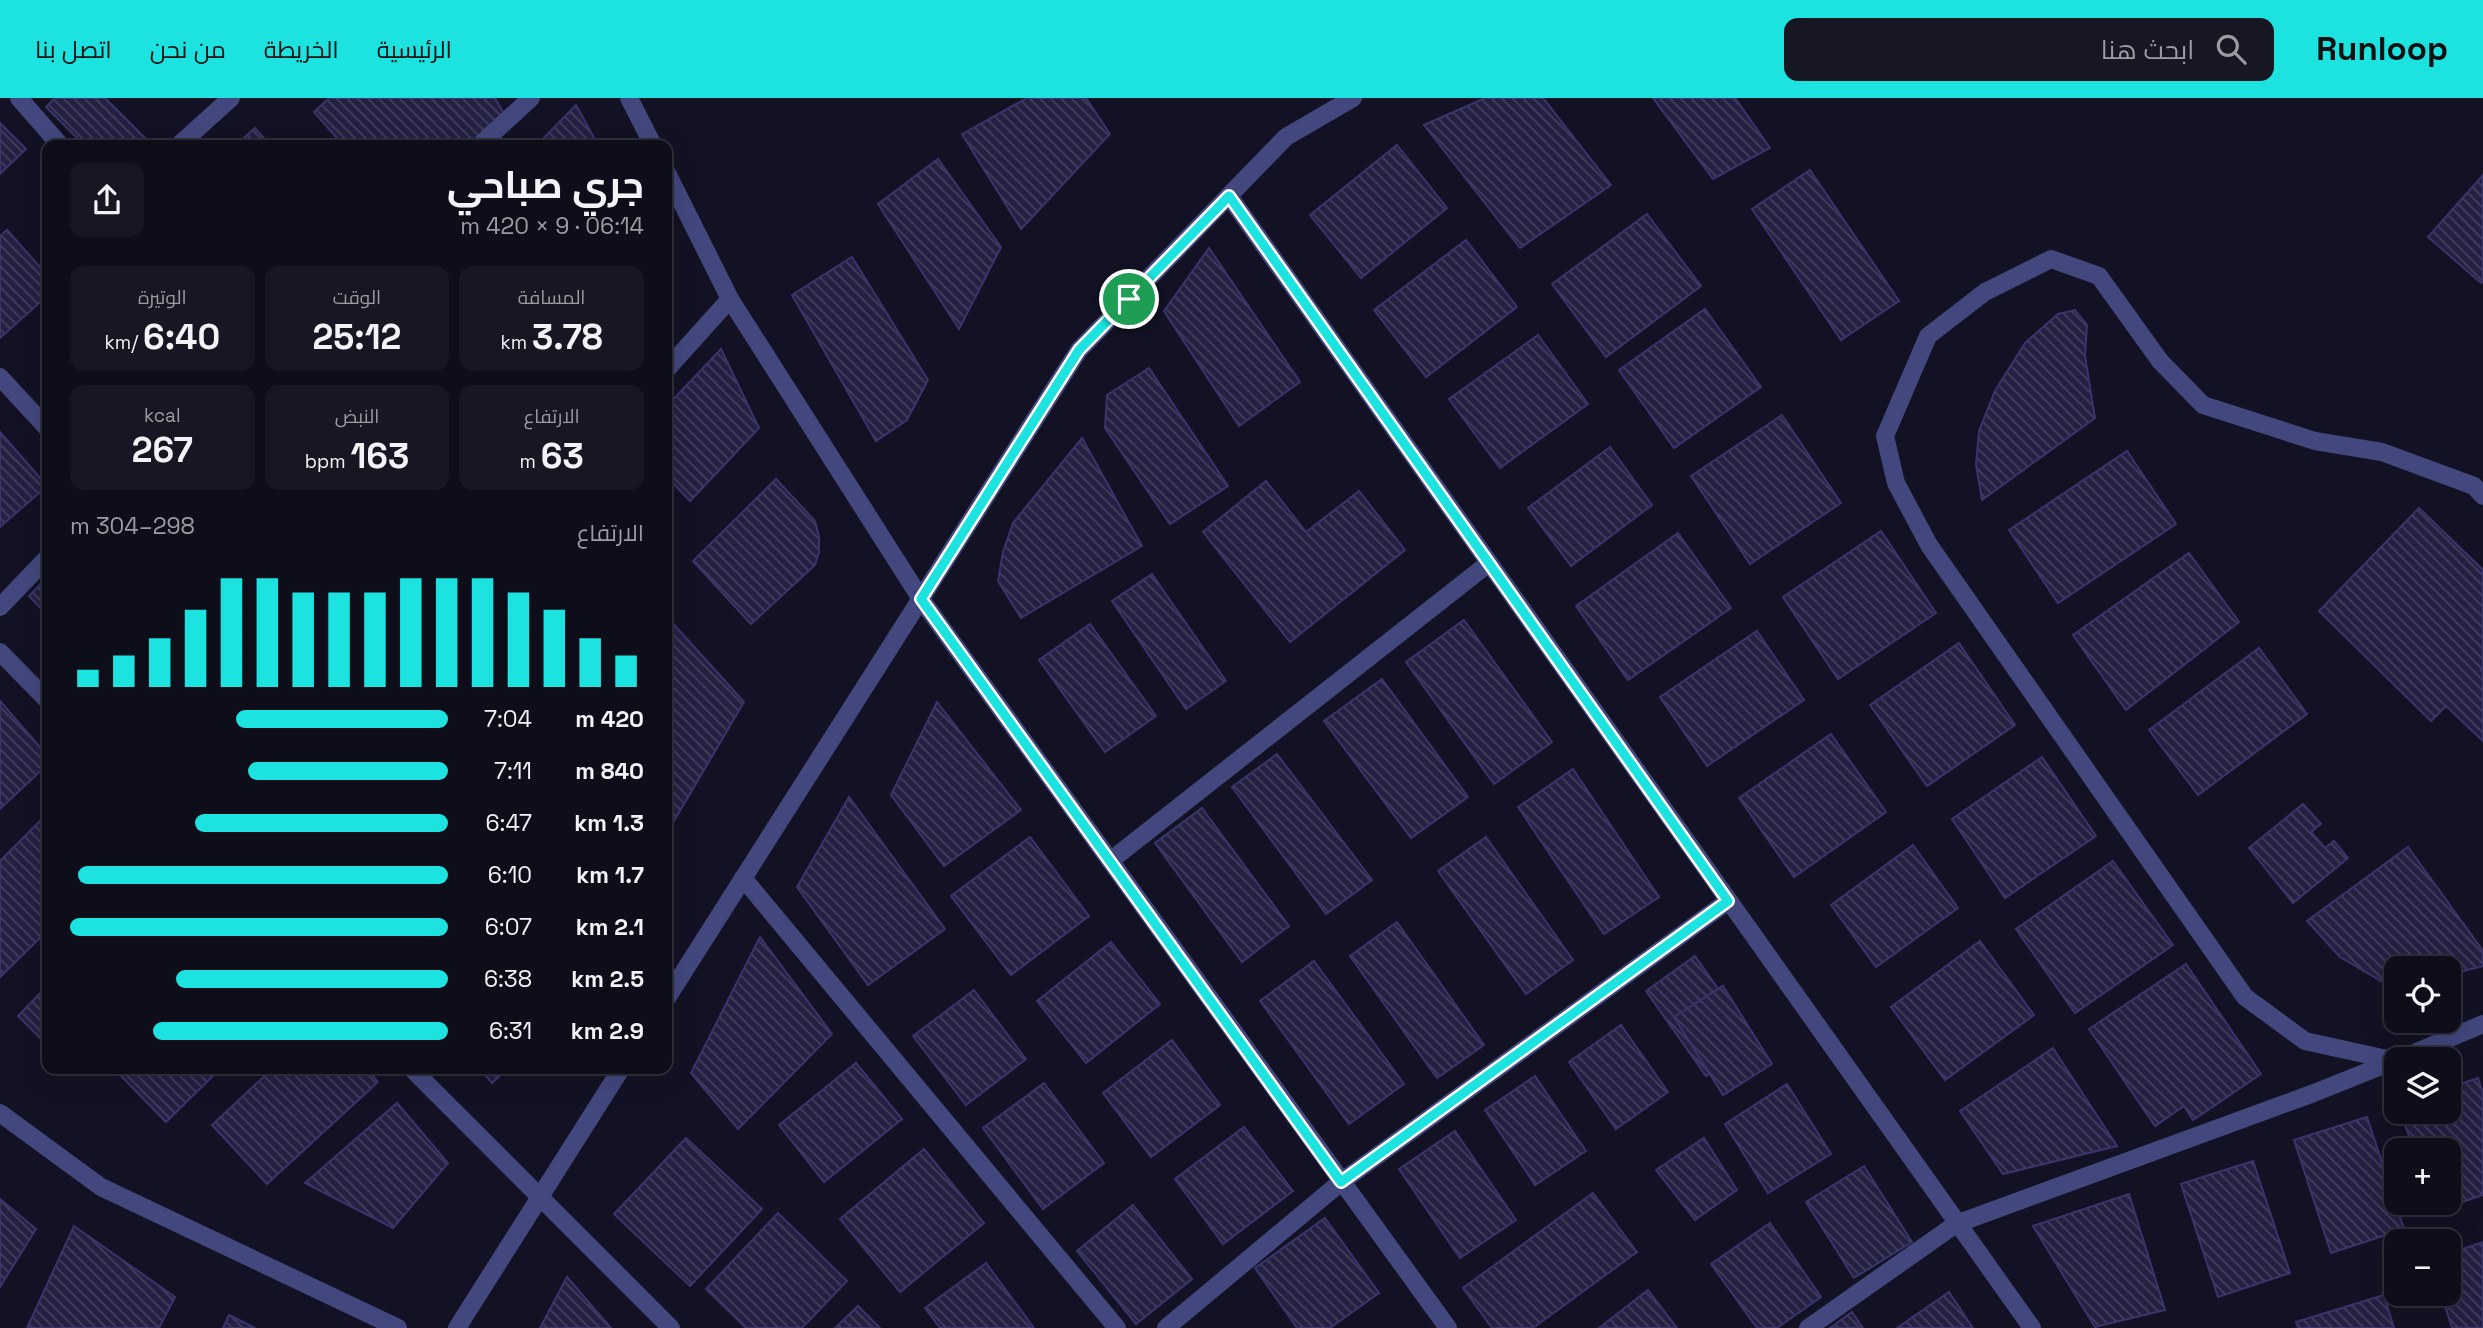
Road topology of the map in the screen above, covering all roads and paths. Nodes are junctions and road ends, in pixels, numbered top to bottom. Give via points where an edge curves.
1 (19, 98) edge
2 (231, 98) edge
3 (531, 98) edge
4 (629, 98) edge
5 (1353, 98) edge
6 (57, 140) edge
7 (185, 140) edge
8 (485, 140) edge
9 (650, 140) edge
10 (672, 183) edge
11 (1229, 196) junction
12 (730, 299) junction
13 (672, 363) edge
14 (0, 377) edge
15 (42, 423) edge
16 (2483, 496) edge
17 (42, 563) edge
18 (1489, 564) junction
19 (921, 599) junction
20 (0, 607) edge
21 (0, 652) edge
22 (42, 695) edge
23 (1110, 861) junction
24 (743, 878) junction
25 (1728, 901) junction
26 (672, 990) edge
27 (2483, 1024) edge
28 (2428, 1047) edge
29 (2384, 1057) edge
30 (2384, 1065) edge
31 (417, 1074) edge
32 (618, 1074) edge
33 (0, 1113) edge
34 (1341, 1182) junction
35 (539, 1198) junction
36 (1956, 1224) junction
37 (398, 1328) edge
38 (457, 1328) edge
39 (671, 1328) edge
40 (1116, 1328) edge
41 (1166, 1328) edge
42 (1448, 1328) edge
43 (1808, 1328) edge
44 (2032, 1328) edge

1 - 6 street
2 - 7 street
3 - 8 street
4 - 9 street
5 - 11 street via 1286,137
10 - 12 street
11 - 18 street
11 - 19 street via 1079,350
12 - 13 street
12 - 19 street
14 - 15 street
16 - 29 street via 2474,486 2382,452 2315,441 2203,405 2160,361 2099,276 2051,259 1985,292 1928,336 1885,436 1896,484 1929,545 2245,997 2305,1041
17 - 20 street
18 - 23 street
18 - 25 street
19 - 23 street
19 - 24 street
21 - 22 street
23 - 34 street
24 - 26 street
24 - 40 street
25 - 34 street
25 - 36 street
27 - 28 street
30 - 36 street
31 - 35 street
32 - 35 street
33 - 37 street via 101,1187
34 - 41 street
34 - 42 street
35 - 38 street
35 - 39 street
36 - 43 street
36 - 44 street

